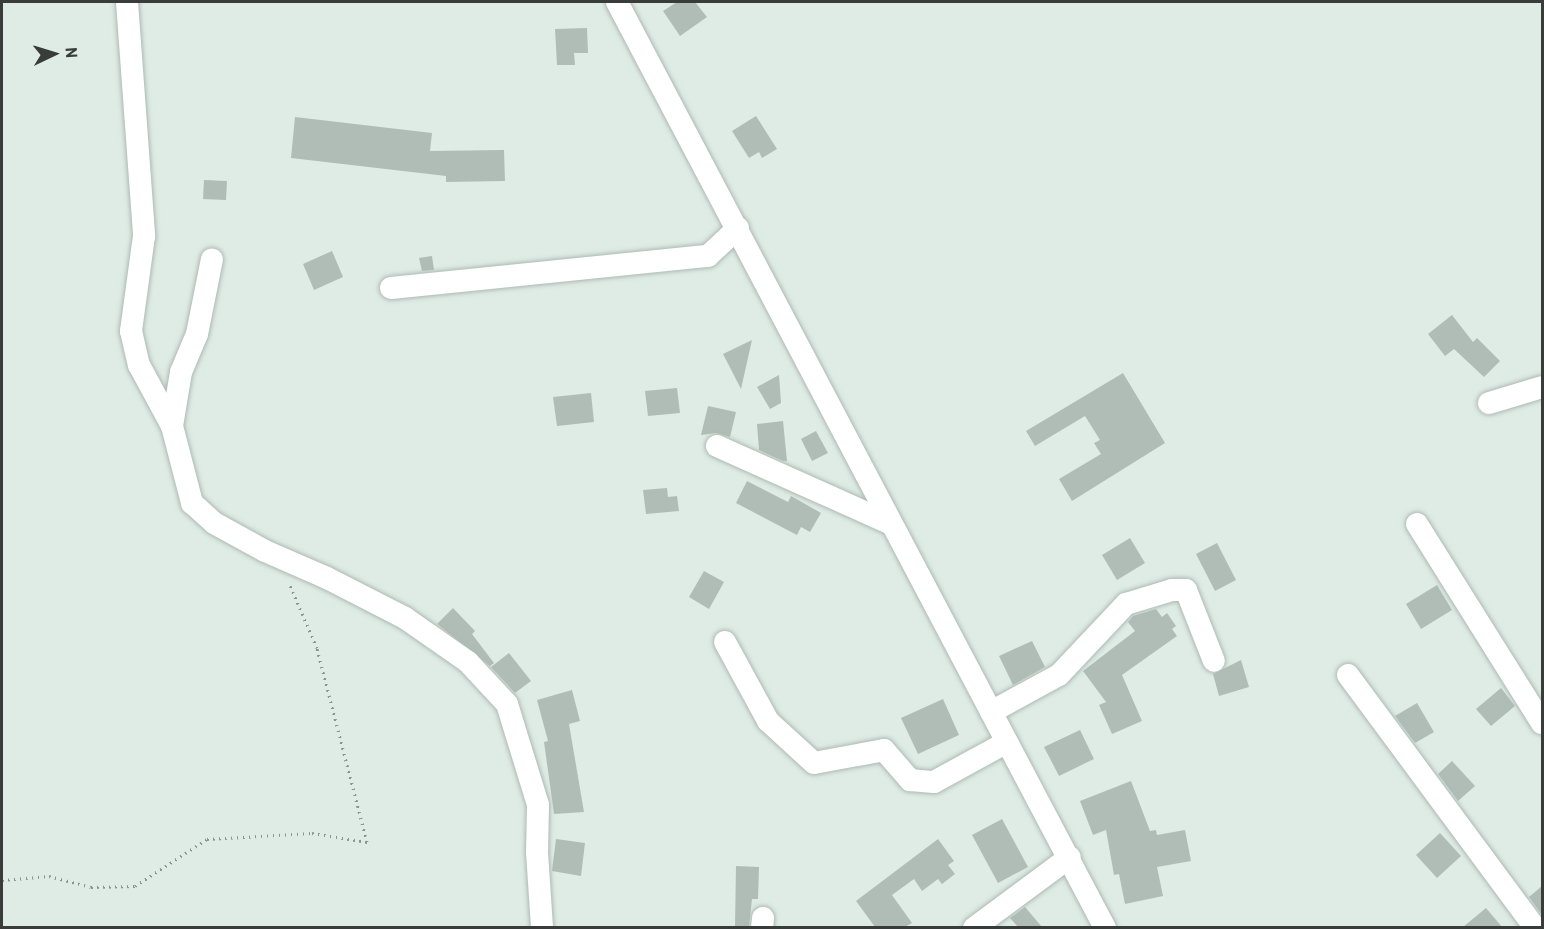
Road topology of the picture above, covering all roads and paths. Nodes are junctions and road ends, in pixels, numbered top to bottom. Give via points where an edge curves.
1 (127, 2) edge
2 (617, 2) edge
3 (738, 228) junction
4 (212, 259) dead end
5 (391, 288) dead end
6 (1542, 387) edge
7 (1489, 403) dead end
8 (172, 426) junction
9 (717, 446) dead end
10 (891, 524) junction
11 (1417, 524) dead end
12 (278, 557) junction
13 (725, 642) dead end
14 (1214, 661) dead end
15 (1348, 675) dead end
16 (991, 712) junction
17 (1542, 723) edge
18 (1007, 742) junction
19 (1070, 857) junction
20 (2, 880) edge
21 (542, 927) edge
22 (974, 927) edge
23 (1105, 927) edge
24 (1535, 927) edge

1 - 8 street via 144,236 131,331 139,365
2 - 3 street
3 - 5 street via 708,256
3 - 10 street
4 - 8 street via 197,334 181,372
6 - 7 street
8 - 12 street via 192,503 214,523
9 - 10 street
10 - 16 street
11 - 17 street
12 - 20 path via 317,648 367,842 312,833 207,839 135,886 91,887 49,876
12 - 21 street via 405,618 468,662 507,704 538,805
13 - 18 street via 768,721 814,763 884,750 910,780 934,782
14 - 16 street via 1186,590 1172,590 1126,604 1059,675
15 - 24 street
16 - 18 street
18 - 19 street
19 - 22 street
19 - 23 street

